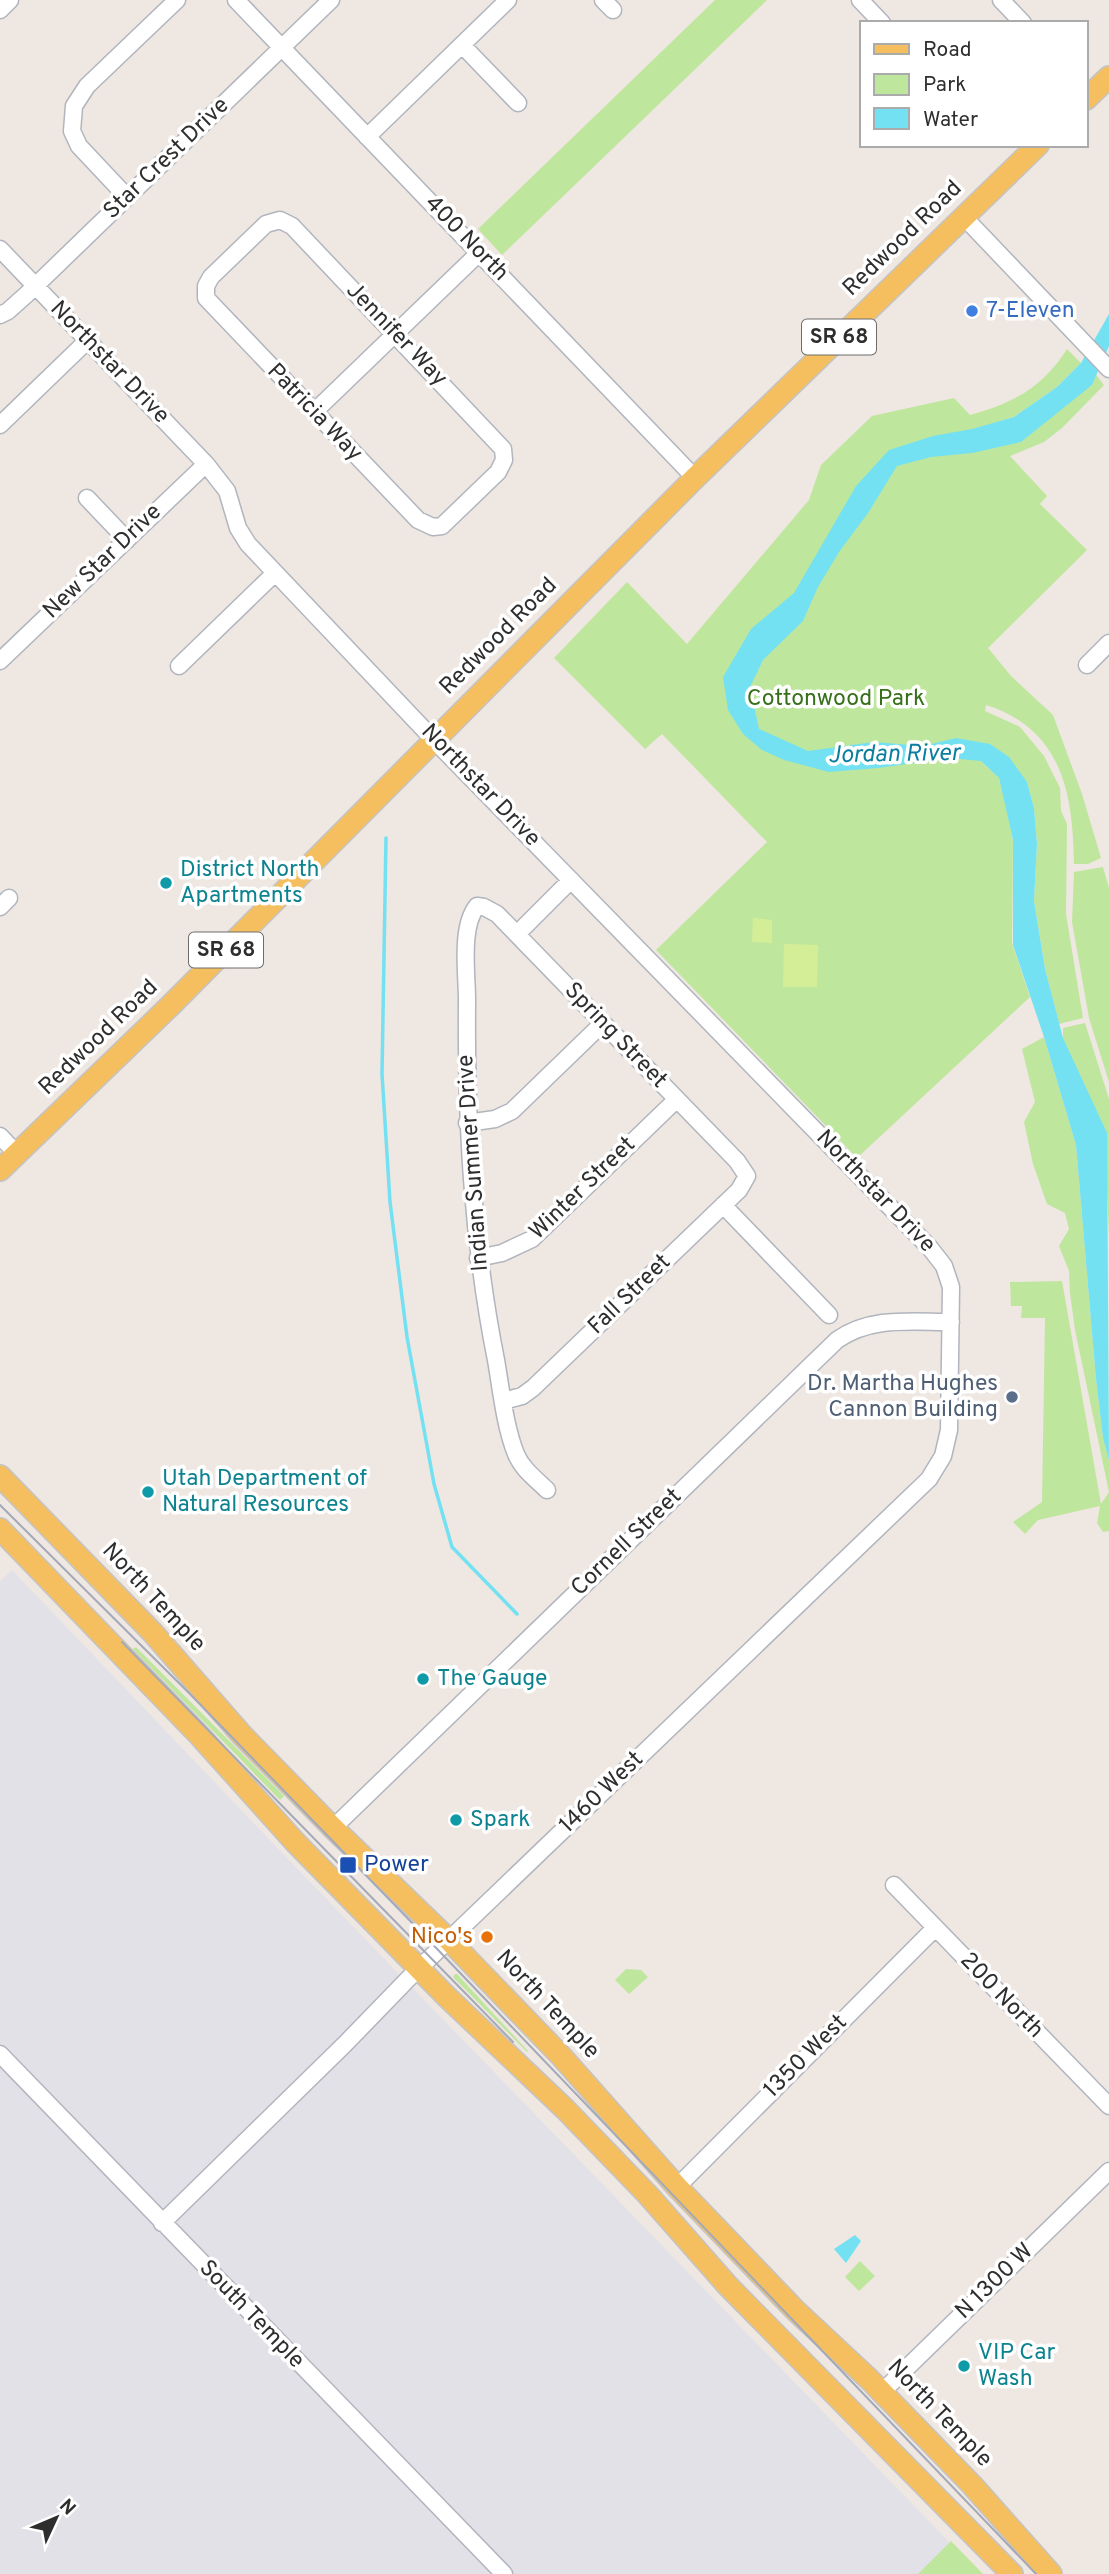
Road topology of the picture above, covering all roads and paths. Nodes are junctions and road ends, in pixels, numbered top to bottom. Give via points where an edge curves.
1 (10, 0) edge
2 (177, 0) edge
3 (236, 0) edge
4 (331, 0) edge
5 (508, 0) edge
6 (860, 0) edge
7 (1001, 0) edge
8 (0, 10) edge
9 (880, 21) edge
10 (1021, 21) edge
11 (462, 45) junction
12 (282, 48) junction
13 (1109, 77) edge
14 (1089, 92) edge
15 (518, 103) dead end
16 (367, 137) junction
17 (1036, 147) edge
18 (127, 197) junction
19 (964, 217) junction
20 (0, 249) edge
21 (479, 253) junction
22 (35, 286) junction
23 (205, 290) joint
24 (0, 315) edge
25 (395, 334) junction
26 (88, 340) junction
27 (1109, 369) edge
28 (314, 412) junction
29 (0, 425) edge
30 (206, 464) junction
31 (695, 478) junction
32 (87, 498) dead end
33 (433, 527) joint
34 (127, 540) junction
35 (275, 573) junction
36 (1109, 643) edge
37 (3, 653) edge
38 (1087, 665) dead end
39 (179, 666) dead end
40 (434, 740) junction
41 (571, 880) junction
42 (477, 906) joint
43 (517, 934) junction
44 (603, 1023) junction
45 (677, 1099) junction
46 (467, 1123) junction
47 (0, 1136) edge
48 (17, 1154) junction
49 (0, 1170) edge
50 (747, 1176) joint
51 (723, 1205) junction
52 (478, 1258) junction
53 (829, 1315) dead end
54 (951, 1322) junction
55 (503, 1401) junction
56 (0, 1476) edge
57 (547, 1490) dead end
58 (0, 1529) edge
59 (333, 1828) junction
60 (894, 1885) dead end
61 (935, 1928) junction
62 (449, 1940) junction
63 (419, 1969) junction
64 (0, 2054) edge
65 (1109, 2106) edge
66 (1109, 2171) edge
67 (677, 2187) junction
68 (162, 2223) junction
69 (882, 2392) junction
70 (504, 2574) edge
71 (1012, 2574) edge
72 (1051, 2574) edge

1 - 8 street
2 - 18 street via 87,86 74,106 75,139
3 - 12 street, 400 North
4 - 12 street, Star Crest Drive
5 - 11 street
6 - 9 street
7 - 10 street
11 - 15 street
11 - 16 street
12 - 16 street, 400 North
12 - 18 street, Star Crest Drive
13 - 14 main road
16 - 21 street, 400 North
17 - 19 main road, Redwood Road / SR 68
18 - 22 street, Star Crest Drive
19 - 27 street
19 - 31 main road, Redwood Road / SR 68
20 - 22 street, Northstar Drive
21 - 25 street
21 - 31 street, 400 North
22 - 24 street, Star Crest Drive
22 - 26 street, Northstar Drive
23 - 25 street, Jennifer Way via 211,277 263,226 279,220 292,226
23 - 28 street, Patricia Way via 211,306
25 - 28 street
25 - 33 street, Jennifer Way via 504,452 498,472 442,526
26 - 29 street
26 - 30 street, Northstar Drive
28 - 33 street, Patricia Way via 418,520
30 - 34 street, New Star Drive
30 - 35 street, Northstar Drive via 227,491 240,533
31 - 40 main road, Redwood Road / SR 68
32 - 34 street
34 - 37 street, New Star Drive
35 - 39 street
35 - 40 street, Northstar Drive
36 - 38 street
40 - 41 street, Northstar Drive
40 - 48 main road, Redwood Road / SR 68
41 - 43 street
41 - 54 street, Northstar Drive via 930,1248 944,1266 951,1287
42 - 43 street, Spring Street via 491,910
42 - 46 street, Indian Summer Drive via 467,926
43 - 44 street, Spring Street
44 - 45 street, Spring Street
44 - 46 street via 507,1114
45 - 50 street, Spring Street
45 - 52 street, Winter Street via 532,1239
46 - 52 street, Indian Summer Drive
47 - 48 street
48 - 49 main road, Redwood Road / SR 68
50 - 51 street, Fall Street
51 - 53 street
51 - 55 street, Fall Street via 533,1388
52 - 55 street, Indian Summer Drive
54 - 59 street, Cornell Street via 873,1323 837,1340
54 - 62 street, 1460 West via 949,1430 937,1468
55 - 57 street, Indian Summer Drive via 517,1456
56 - 59 main road, North Temple
58 - 63 main road
59 - 62 main road, North Temple
60 - 61 street, 200 North
61 - 65 street, 200 North
61 - 67 street, 1350 West
62 - 63 street, 1460 West
62 - 67 main road, North Temple via 561,2056
63 - 68 street, 1460 West
63 - 71 main road via 565,2109 728,2286
64 - 68 street, South Temple
66 - 69 street, N 1300 W
67 - 69 main road, North Temple via 796,2311
68 - 70 street, South Temple
69 - 72 main road, North Temple

